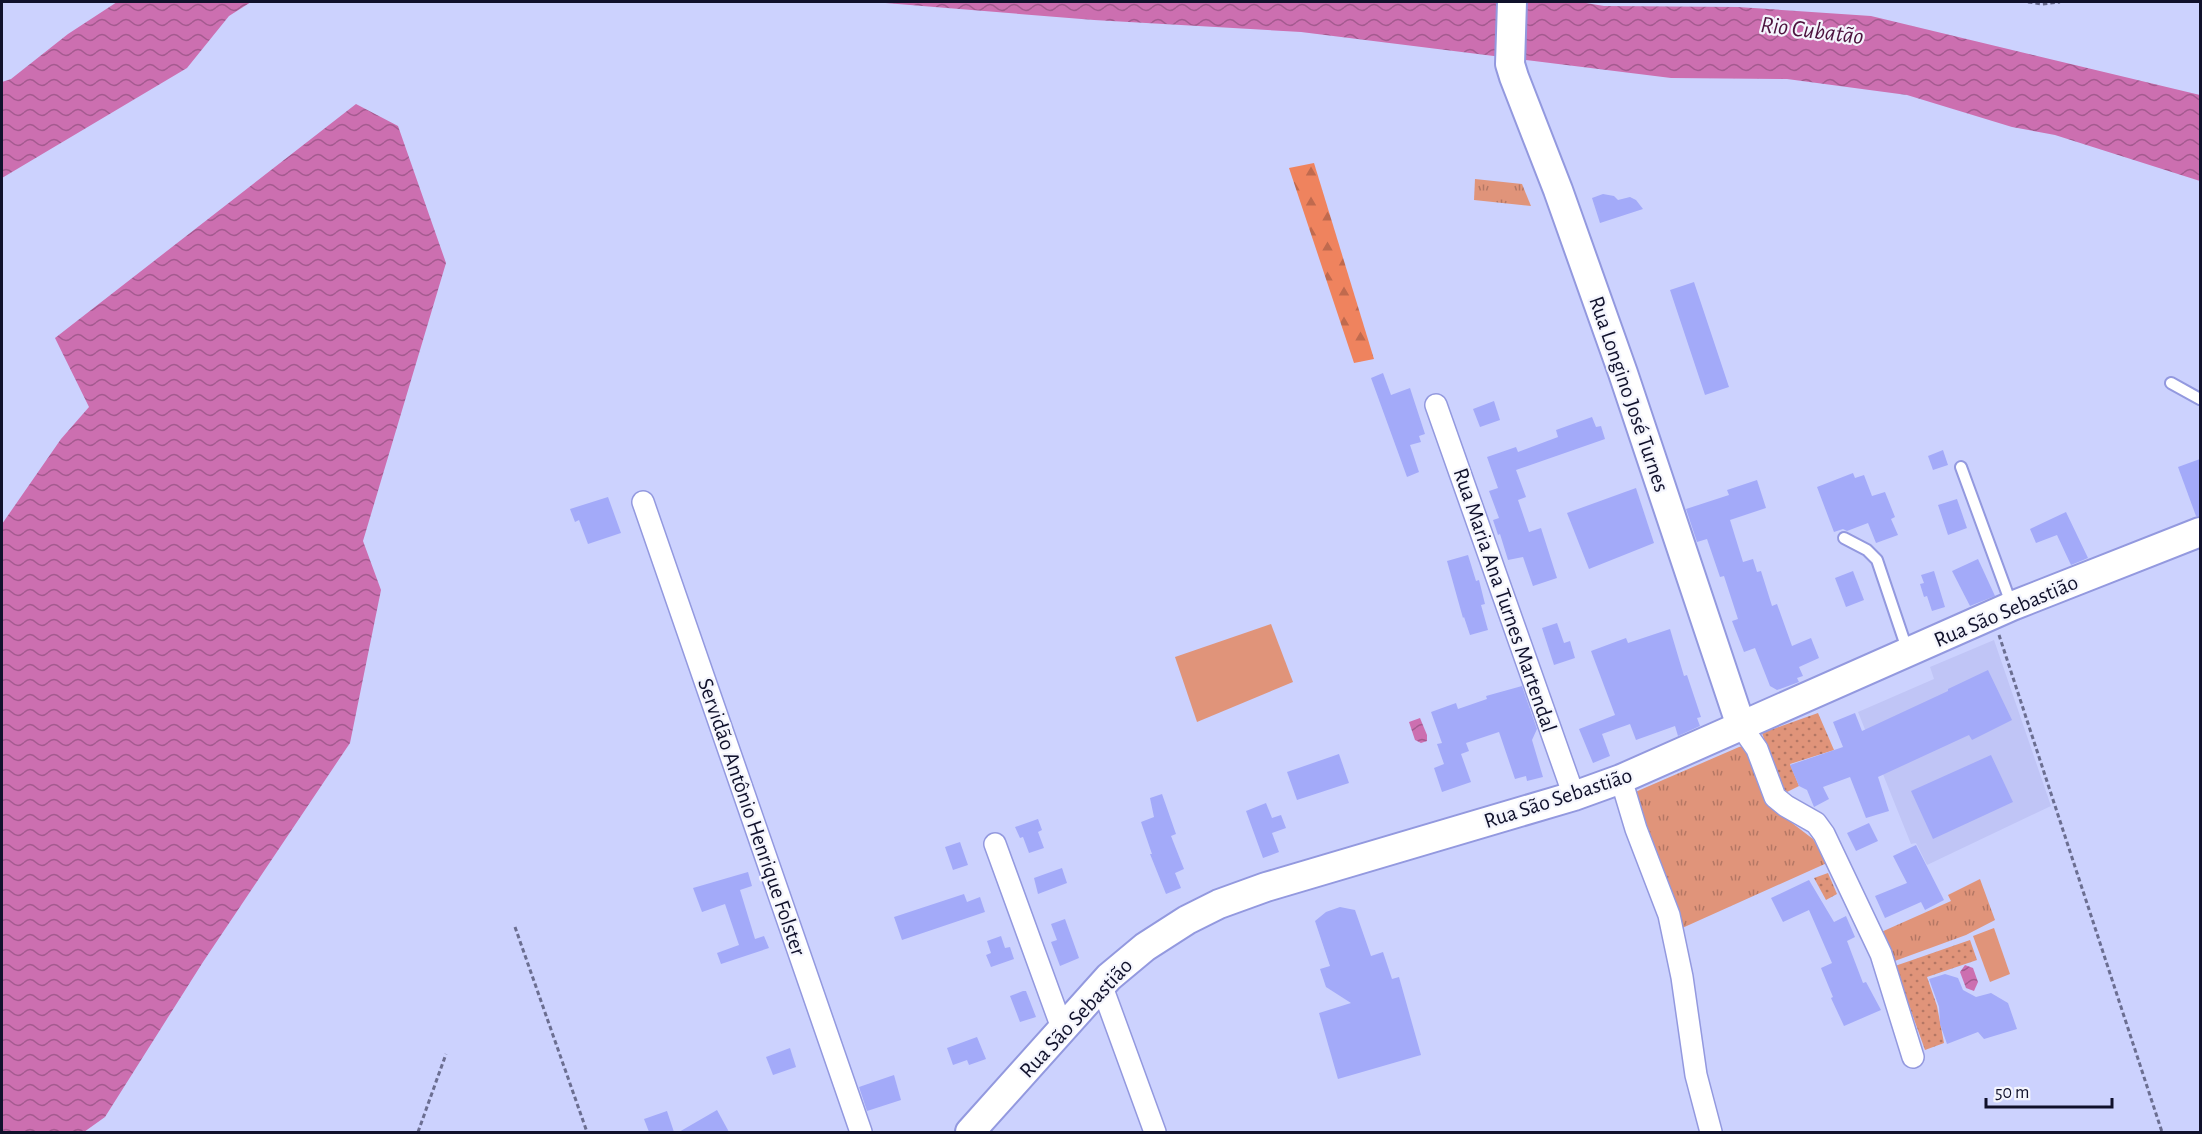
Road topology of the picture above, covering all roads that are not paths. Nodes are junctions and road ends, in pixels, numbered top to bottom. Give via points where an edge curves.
1 (1512, 2) edge
2 (2171, 383) dead end
3 (2200, 399) edge
4 (1436, 405) dead end
5 (1961, 467) dead end
6 (643, 502) dead end
7 (2200, 532) edge
8 (1844, 538) dead end
9 (2002, 611) junction
10 (1908, 653) junction
11 (1741, 726) junction
12 (1621, 779) junction
13 (1574, 796) junction
14 (995, 844) dead end
15 (1101, 984) junction
16 (1062, 1028) junction
17 (1913, 1057) dead end
18 (980, 1128) edge
19 (861, 1132) edge
20 (1155, 1132) edge
21 (1711, 1132) edge

1 - 11 main road, Rua Longino José Turnes via 1510,64 1623,373
2 - 3 lane
4 - 13 street, Rua Maria Ana Turnes Martendal
5 - 9 lane
6 - 19 street, Servidão Antônio Henrique Folster
7 - 9 main road, Rua São Sebastião
8 - 10 lane via 1877,560
9 - 10 main road, Rua São Sebastião
10 - 11 main road, Rua São Sebastião
11 - 12 main road, Rua São Sebastião
11 - 17 street via 1757,749 1775,797 1816,823 1824,834 1881,954
12 - 13 main road, Rua São Sebastião
12 - 21 street via 1669,915 1696,1076
13 - 15 main road, Rua São Sebastião via 1236,897 1159,937
14 - 16 street
15 - 16 main road, Rua São Sebastião
15 - 20 street
16 - 18 main road, Rua São Sebastião

